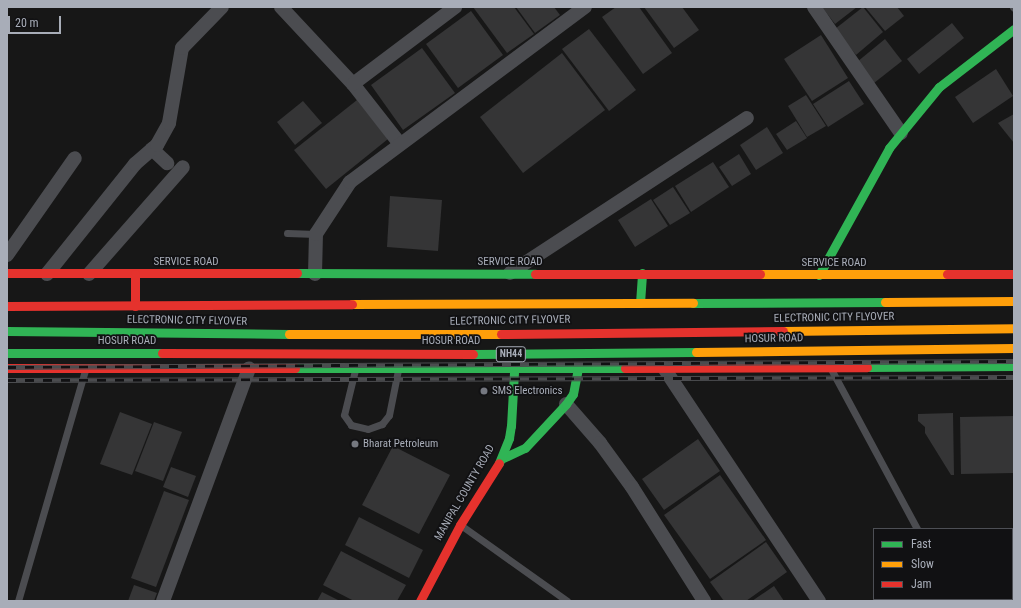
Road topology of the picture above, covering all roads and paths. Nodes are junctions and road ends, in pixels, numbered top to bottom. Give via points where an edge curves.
1 (222, 7) edge
2 (281, 7) edge
3 (455, 7) edge
4 (585, 7) edge
5 (814, 7) edge
6 (1014, 29) edge
7 (353, 84) junction
8 (747, 118) dead end
9 (901, 133) junction
10 (400, 144) junction
11 (152, 149) junction
12 (75, 158) dead end
13 (168, 163) dead end
14 (183, 167) dead end
15 (287, 233) dead end
16 (316, 234) junction
17 (7, 255) edge
18 (7, 273) edge
19 (642, 273) junction
20 (47, 274) junction
21 (89, 274) junction
22 (135, 274) junction
23 (315, 274) junction
24 (509, 274) junction
25 (1014, 274) edge
26 (819, 275) junction
27 (1014, 301) edge
28 (640, 303) junction
29 (7, 306) edge
30 (135, 306) junction
31 (959, 311) dead end
32 (745, 312) dead end
33 (1014, 328) edge
34 (7, 331) edge
35 (1014, 348) edge
36 (7, 353) edge
37 (516, 354) junction
38 (1014, 366) edge
39 (515, 367) junction
40 (830, 367) junction
41 (8, 368) edge
42 (86, 368) junction
43 (249, 368) junction
44 (356, 368) junction
45 (398, 368) junction
46 (578, 368) junction
47 (664, 368) junction
48 (7, 377) edge
49 (566, 404) junction
50 (500, 459) junction
51 (460, 524) junction
52 (916, 528) edge
53 (18, 601) edge
54 (163, 601) edge
55 (420, 601) edge
56 (567, 601) edge
57 (704, 601) edge
58 (819, 601) edge

1 - 11 street via 182,48 169,123
2 - 7 street
3 - 7 street
4 - 10 street
5 - 9 street
6 - 9 main road via 939,86
7 - 10 street
8 - 24 street
9 - 26 main road via 889,148
10 - 16 street via 350,182
11 - 13 street
11 - 20 street via 135,164
12 - 17 street
14 - 21 street
15 - 16 lane
16 - 23 street
18 - 20 main road, SERVICE ROAD
19 - 24 main road, SERVICE ROAD
19 - 26 main road, SERVICE ROAD
19 - 28 main road
20 - 21 main road, SERVICE ROAD
21 - 22 main road, SERVICE ROAD
22 - 23 main road, SERVICE ROAD
22 - 30 main road
23 - 24 main road, SERVICE ROAD
25 - 26 main road, SERVICE ROAD
27 - 28 main road
28 - 30 main road
29 - 30 main road
31 - 32 main road, ELECTRONIC CITY FLYOVER
33 - 34 main road, ELECTRONIC CITY FLYOVER via 389,335
35 - 37 main road, HOSUR ROAD / NH44
36 - 37 main road, HOSUR ROAD / NH44
37 - 39 main road, MANIPAL COUNTY ROAD
38 - 40 main road
39 - 45 main road
39 - 46 main road
39 - 50 main road, MANIPAL COUNTY ROAD via 511,426
40 - 47 main road
40 - 52 lane
41 - 42 main road
41 - 48 lane
42 - 43 main road
42 - 53 lane
43 - 44 main road
43 - 54 street
44 - 45 main road
44 - 45 lane via 344,415 351,424 368,429 382,424 389,415
46 - 47 main road
46 - 49 main road via 573,394
47 - 58 street
49 - 50 main road via 525,448
49 - 57 street via 600,443 632,487
50 - 51 main road, MANIPAL COUNTY ROAD
51 - 55 main road, MANIPAL COUNTY ROAD
51 - 56 lane

